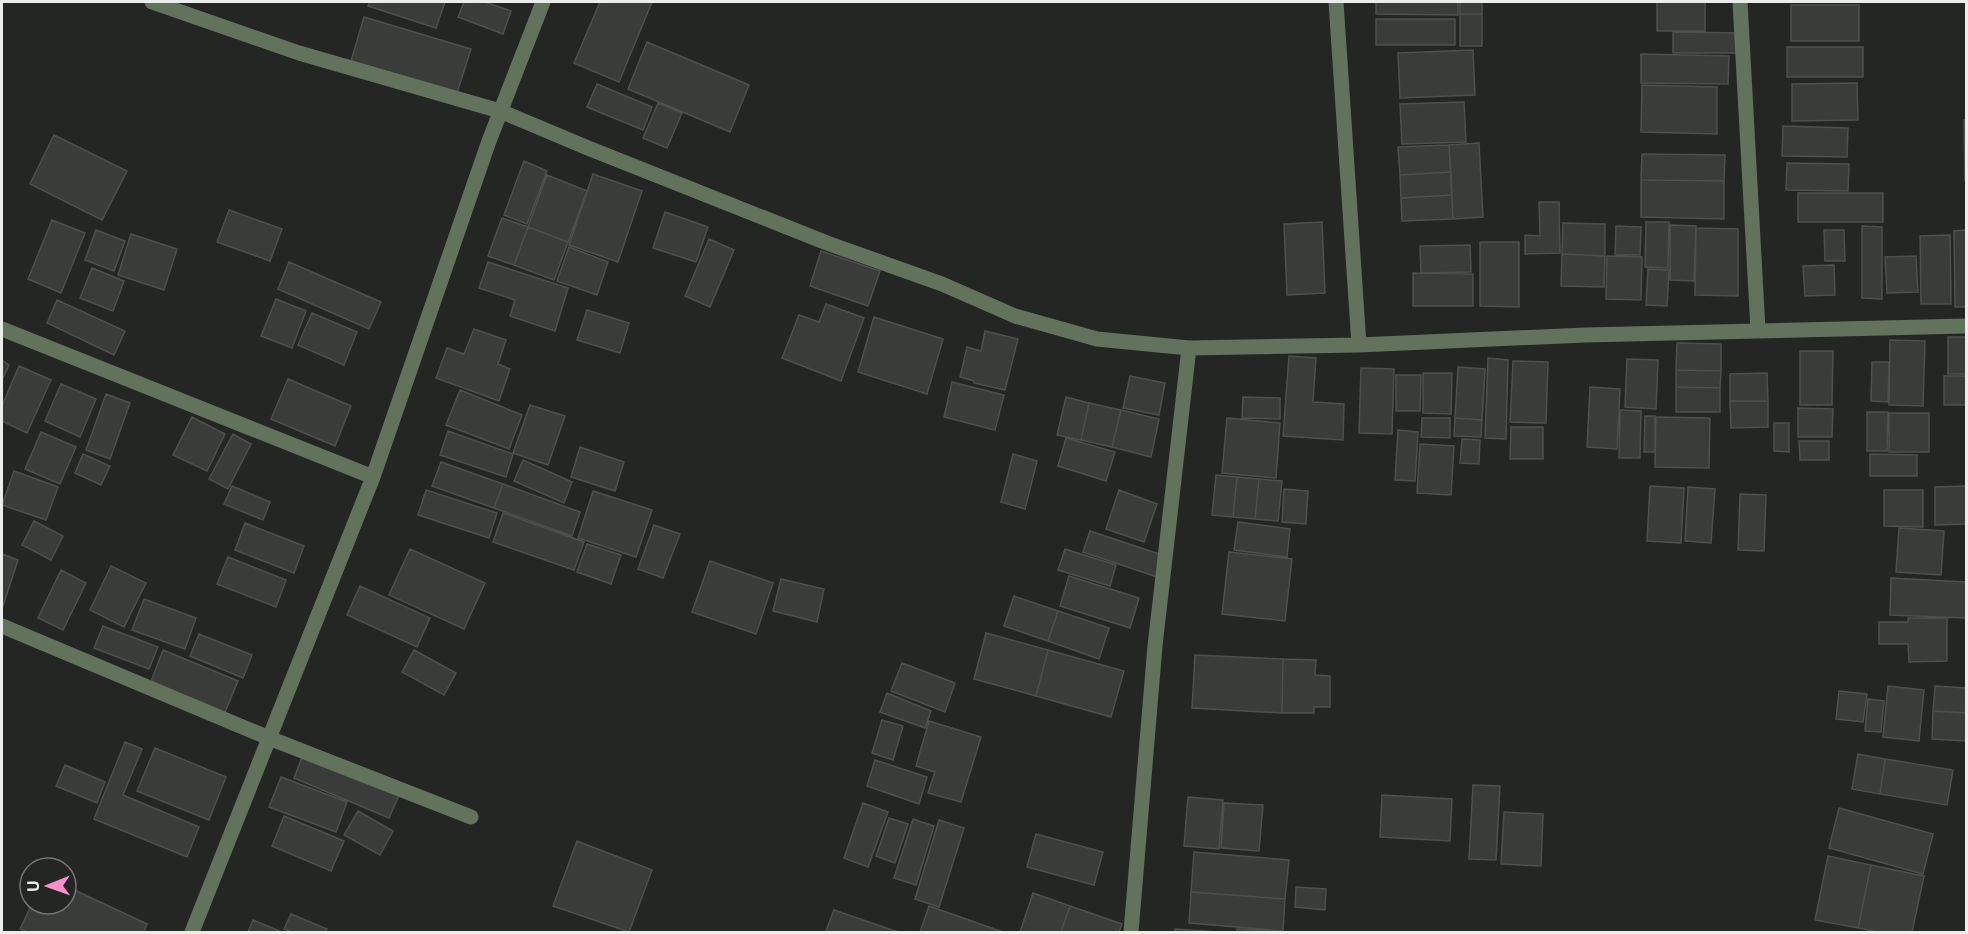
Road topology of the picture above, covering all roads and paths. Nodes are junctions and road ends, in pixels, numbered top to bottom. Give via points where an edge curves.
1 (152, 2) edge
2 (543, 2) edge
3 (1336, 2) edge
4 (1740, 2) edge
5 (500, 111) junction
6 (1966, 326) edge
7 (2, 330) edge
8 (1758, 330) junction
9 (1359, 345) junction
10 (1189, 348) junction
11 (373, 477) junction
12 (2, 626) edge
13 (270, 738) junction
14 (471, 817) dead end
15 (192, 933) edge
16 (1131, 933) edge

1 - 5 street via 299,53
2 - 5 street
3 - 9 street
4 - 8 street
5 - 10 street via 1015,316 1097,339
5 - 11 street
6 - 8 street
7 - 11 street
8 - 9 street
9 - 10 street
10 - 16 street via 1155,646
11 - 13 street
12 - 13 street
13 - 14 street
13 - 15 street

